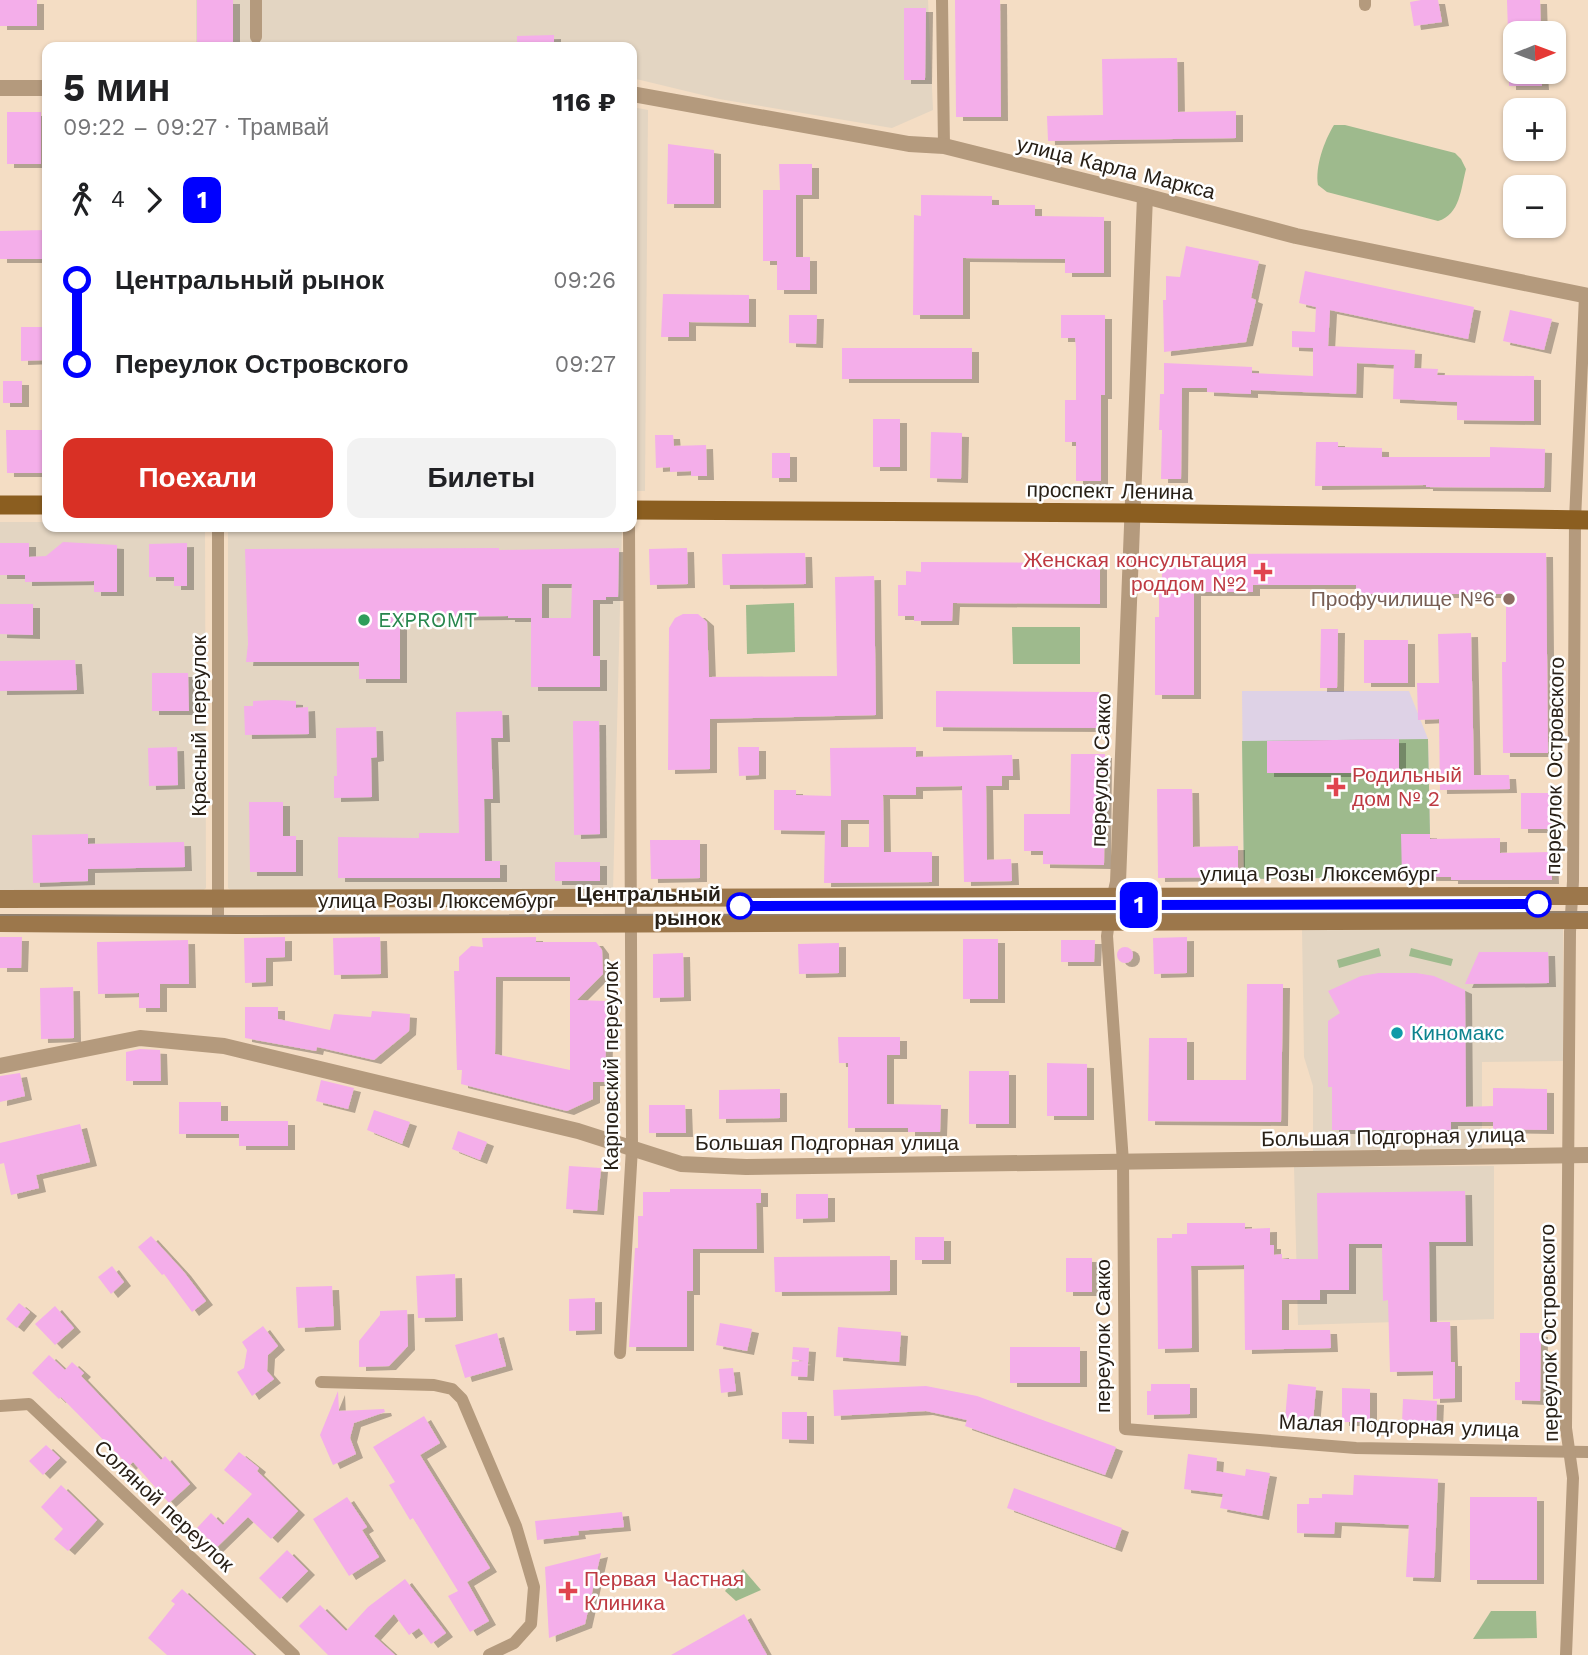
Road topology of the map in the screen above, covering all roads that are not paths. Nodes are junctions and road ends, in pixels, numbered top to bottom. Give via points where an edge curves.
1 (256, 0) edge
2 (942, 0) edge
3 (256, 37) dead end
4 (0, 88) edge
5 (42, 88) edge
6 (637, 95) edge
7 (944, 146) junction
8 (1145, 196) junction
9 (1586, 296) edge
10 (0, 505) edge
11 (42, 505) edge
12 (637, 510) edge
13 (1131, 513) junction
14 (1582, 520) edge
15 (218, 532) edge
16 (629, 532) edge
17 (1580, 896) edge
18 (1116, 897) junction
19 (0, 898) edge
20 (631, 898) junction
21 (218, 900) junction
22 (1579, 920) edge
23 (1109, 922) junction
24 (0, 923) edge
25 (631, 923) junction
26 (218, 925) junction
27 (0, 1066) edge
28 (632, 1148) junction
29 (1567, 1155) junction
30 (1588, 1155) edge
31 (1123, 1162) junction
32 (620, 1353) dead end
33 (321, 1382) dead end
34 (0, 1406) edge
35 (1125, 1429) joint
36 (1569, 1451) junction
37 (1588, 1452) edge
38 (294, 1655) edge
39 (489, 1655) edge
40 (1566, 1655) edge

1 - 3 street
2 - 7 street
4 - 5 street
6 - 7 street, улица Карла Маркса via 909,144
7 - 8 street, улица Карла Маркса
8 - 9 street, улица Карла Маркса via 1296,236
8 - 13 street, переулок Сакко
9 - 14 street, переулок Островского
10 - 11 main road
12 - 13 main road, проспект Ленина
13 - 14 main road, проспект Ленина
13 - 18 street, переулок Сакко
14 - 17 street, переулок Островского
15 - 21 street, Красный переулок
16 - 20 street, Карповский переулок
17 - 18 main road, улица Розы Люксембург
17 - 22 street, переулок Островского
18 - 20 main road, улица Розы Люксембург
18 - 23 street, переулок Сакко
19 - 21 main road, улица Розы Люксембург
20 - 21 main road, улица Розы Люксембург
20 - 25 street, Карповский переулок
21 - 26 street, Красный переулок
22 - 23 main road, улица Розы Люксембург
22 - 29 street, переулок Островского
23 - 25 main road, улица Розы Люксембург
23 - 31 street, переулок Сакко
24 - 26 main road, улица Розы Люксембург
25 - 26 main road, улица Розы Люксембург
25 - 28 street, Карповский переулок
27 - 28 street, Большая Подгорная улица via 140,1038 224,1046
28 - 31 street, Большая Подгорная улица via 681,1164 746,1167
28 - 32 street, Карповский переулок
29 - 30 street, Большая Подгорная улица
29 - 31 street, Большая Подгорная улица
29 - 36 street, переулок Островского
31 - 35 street, переулок Сакко
33 - 39 street via 434,1385 452,1389 462,1399 516,1526 534,1587 531,1624 514,1643
34 - 38 street, Соляной переулок via 29,1404
35 - 36 street, Малая Подгорная улица via 1356,1448
36 - 37 street, Малая Подгорная улица
36 - 40 street, переулок Островского via 1573,1478

